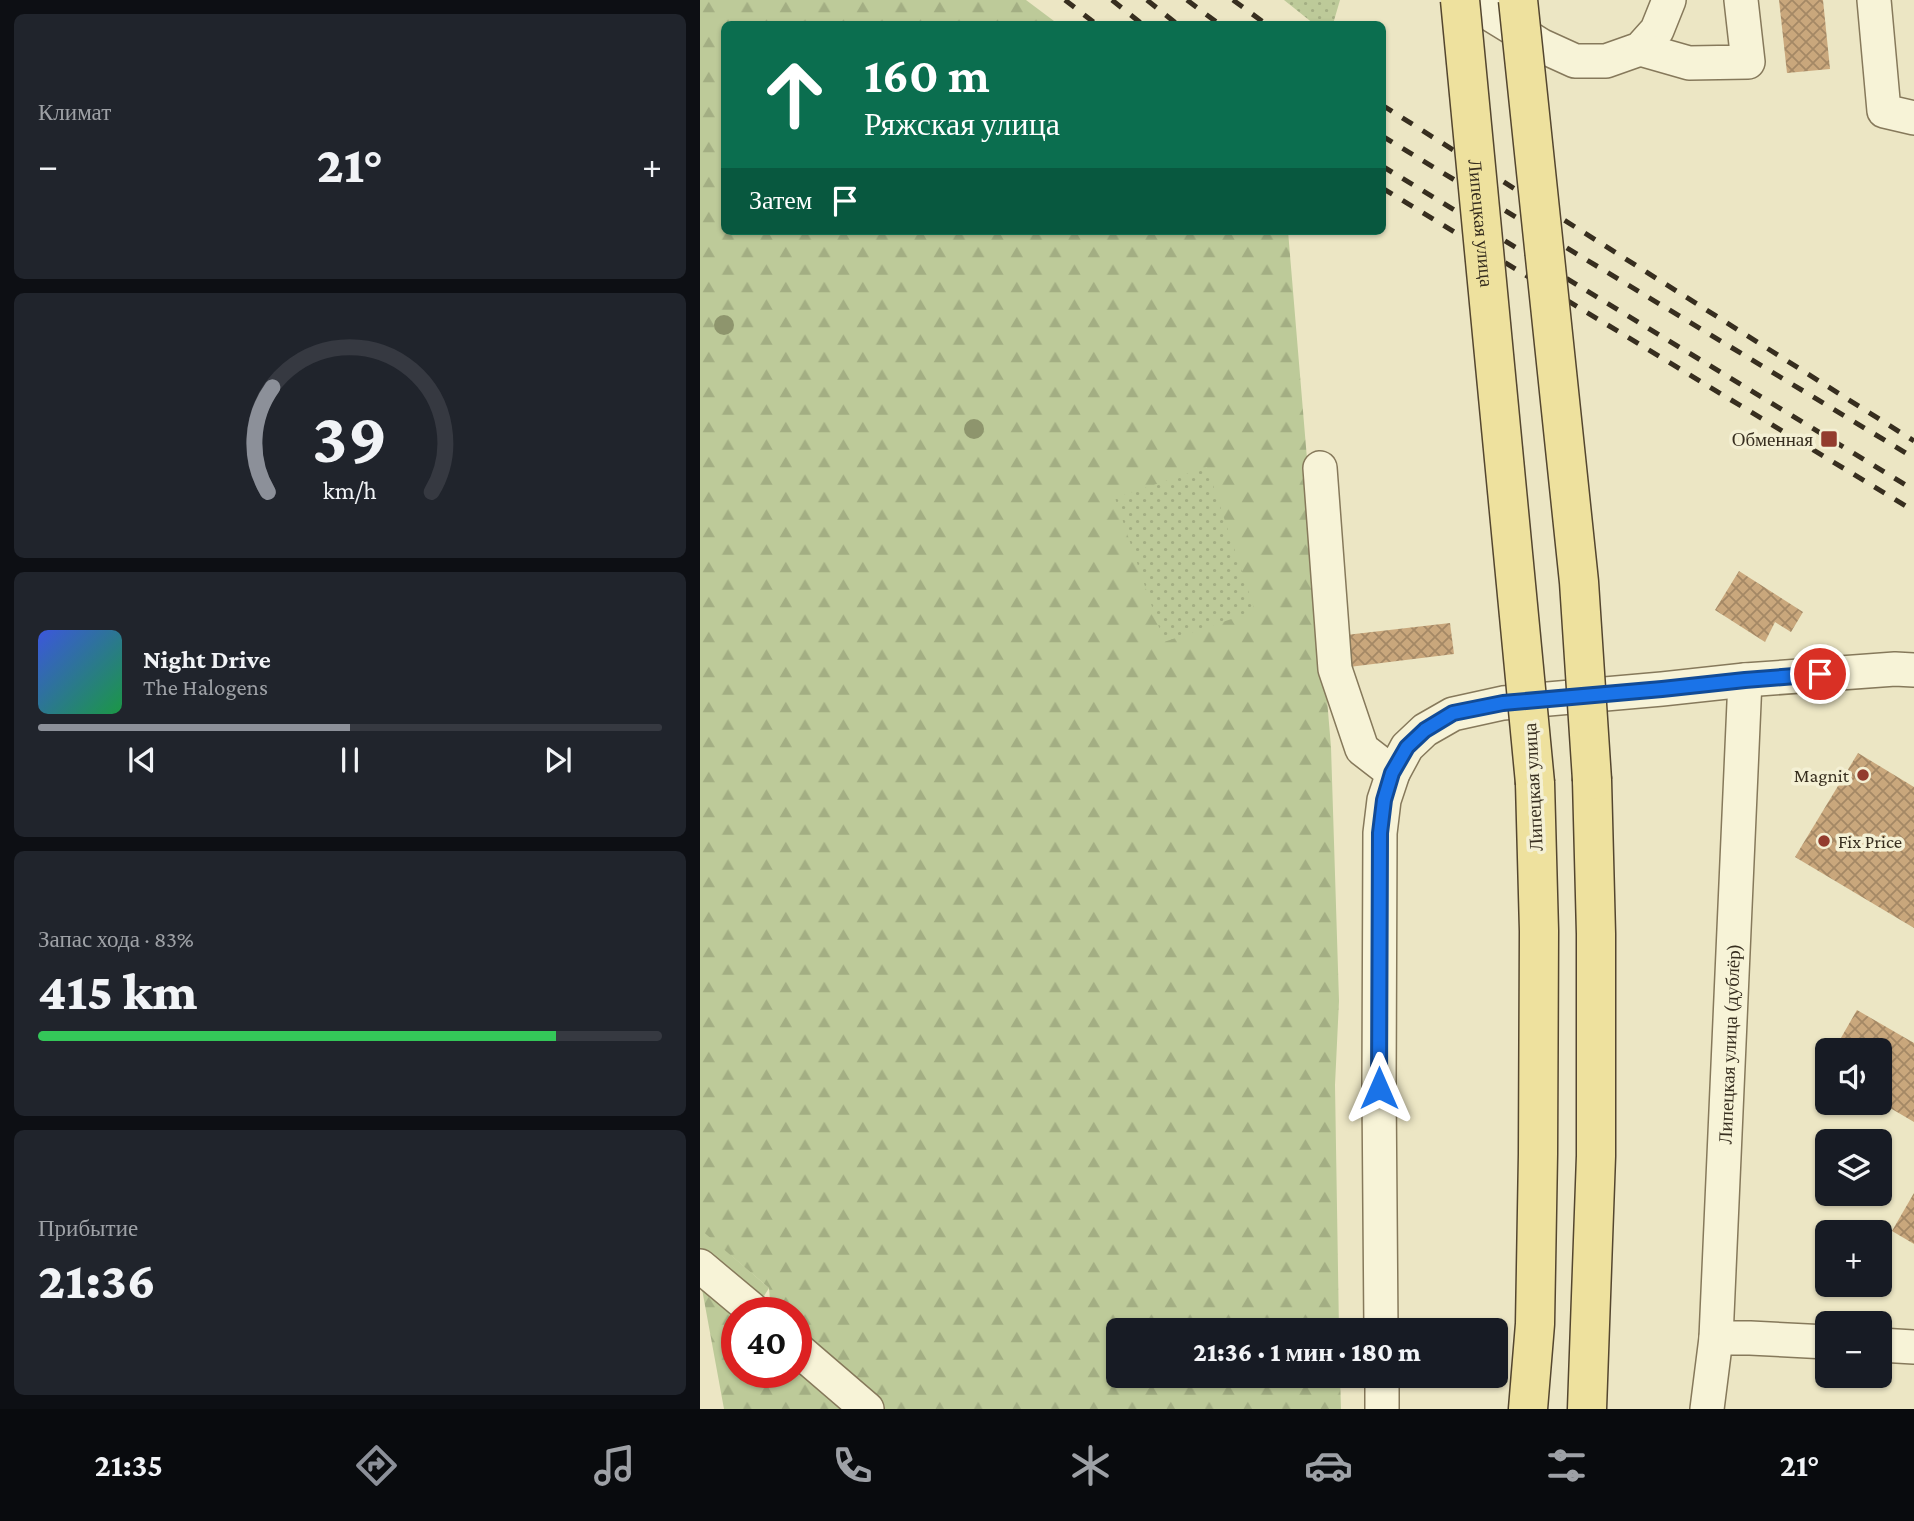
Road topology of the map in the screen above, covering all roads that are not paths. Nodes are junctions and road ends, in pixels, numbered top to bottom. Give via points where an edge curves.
1 (1460, 0) edge
2 (1467, 0) edge
3 (1518, 0) edge
4 (1669, 0) edge
5 (1741, 0) edge
6 (1874, 0) edge
7 (1640, 49) junction
8 (1914, 118) edge
9 (1320, 468) dead end
10 (1914, 670) edge
11 (1745, 680) junction
12 (1392, 773) junction
13 (700, 1266) edge
14 (737, 1297) edge
15 (1381, 1318) edge
16 (1535, 1324) junction
17 (1716, 1338) junction
18 (1815, 1341) edge
19 (1892, 1346) edge
20 (1914, 1347) edge
21 (812, 1362) edge
22 (1382, 1388) edge
23 (1588, 1390) edge
24 (867, 1409) edge
25 (1382, 1409) edge
26 (1511, 1409) edge
27 (1528, 1409) edge
28 (1594, 1409) edge
29 (1707, 1409) edge

1 - 16 main road, Липецкая улица, bridge via 1535,783 1539,931
2 - 7 street via 1574,61 1606,61
3 - 23 main road, bridge via 1580,582 1592,780 1596,1156
4 - 7 street via 1657,30
5 - 7 street via 1748,62 1689,63
6 - 8 street via 1884,111
9 - 12 street via 1335,669 1362,749
10 - 11 street
11 - 12 street via 1503,703 1453,713 1407,747
11 - 17 street, Липецкая улица (дублёр)
12 - 15 street via 1380,833
13 - 14 street
16 - 26 street
16 - 27 main road, Липецкая улица
17 - 18 street
17 - 29 street, Липецкая улица (дублёр)
19 - 20 street
21 - 24 street
22 - 25 street
23 - 28 street

